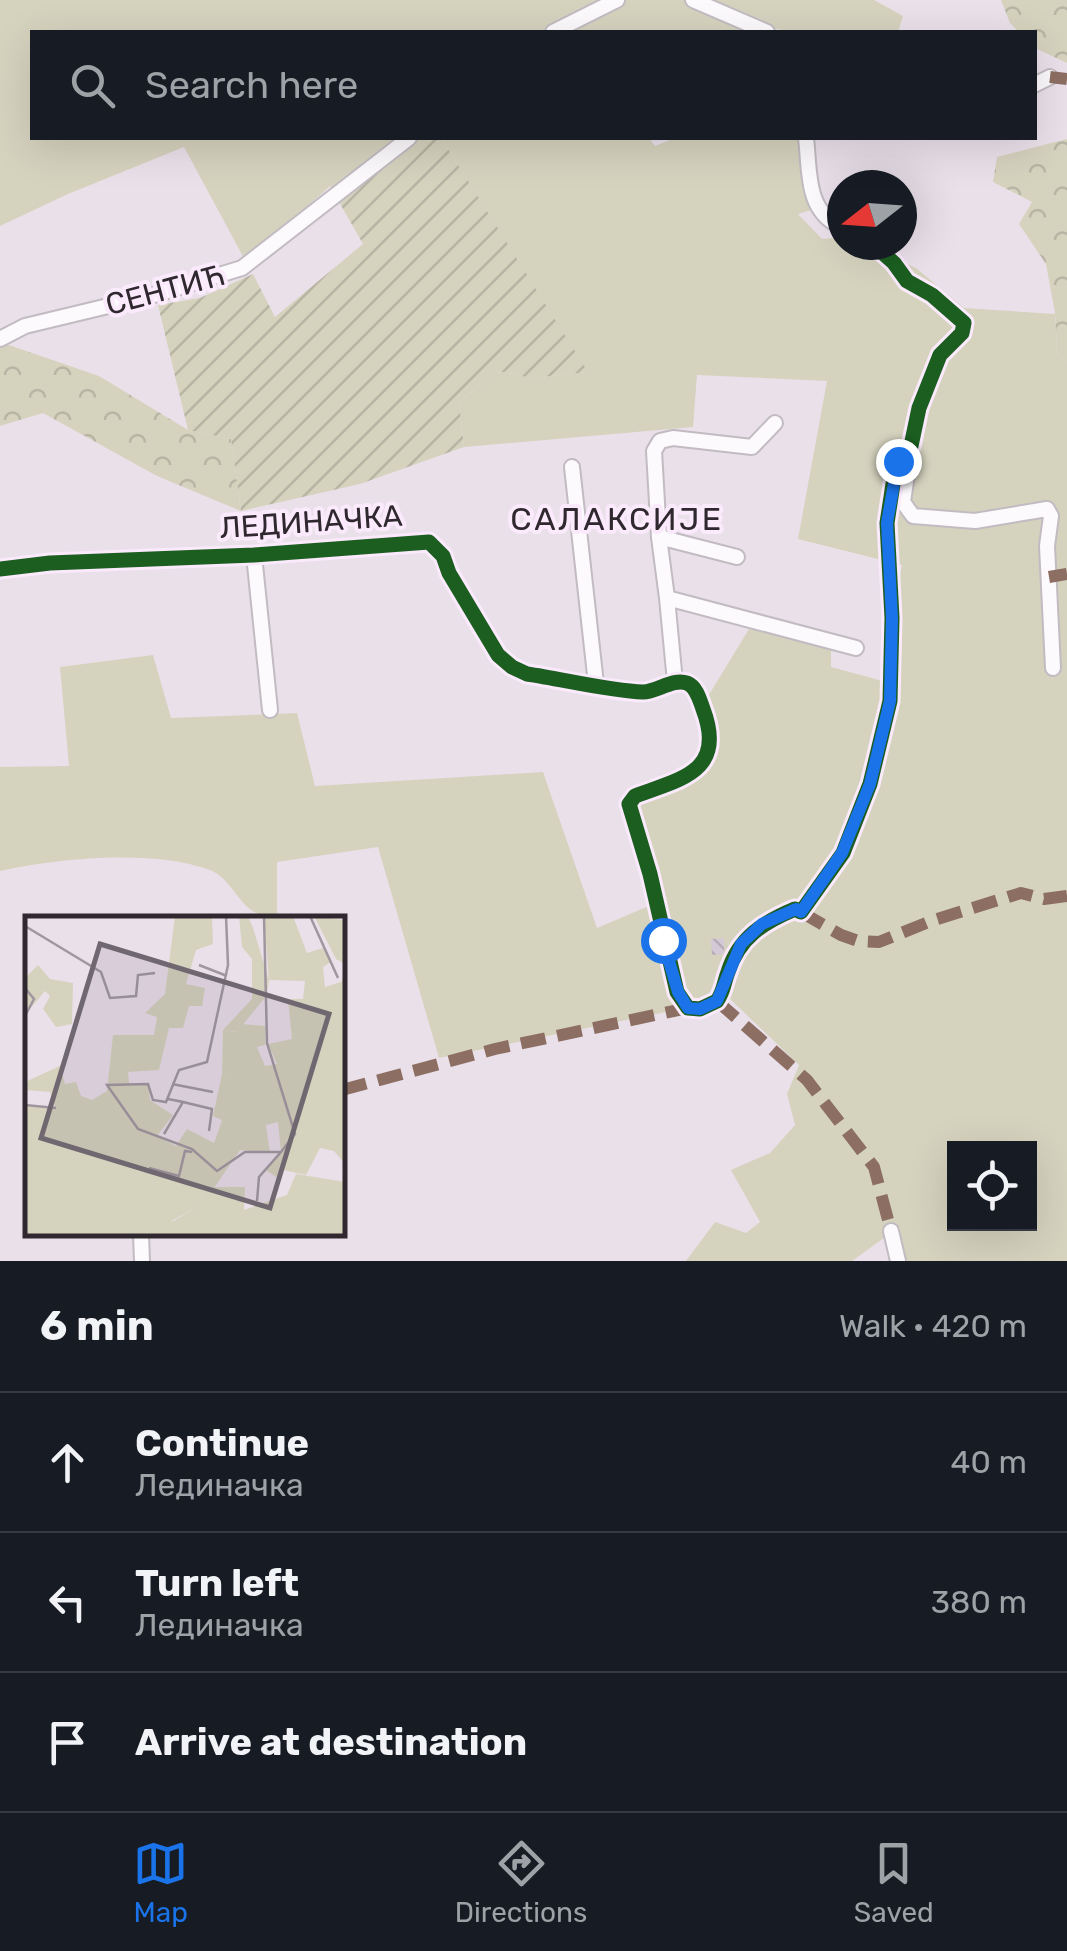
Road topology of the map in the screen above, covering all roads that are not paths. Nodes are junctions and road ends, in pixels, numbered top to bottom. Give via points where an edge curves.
1 (618, 0) edge
2 (692, 0) edge
3 (557, 30) edge
4 (764, 30) edge
5 (1050, 77) dead end
6 (1037, 84) edge
7 (406, 140) edge
8 (806, 140) edge
9 (827, 216) edge
10 (892, 260) edge
11 (0, 339) edge
12 (775, 422) dead end
13 (911, 446) junction
14 (572, 467) dead end
15 (659, 538) junction
16 (254, 555) junction
17 (737, 557) dead end
18 (0, 569) edge
19 (668, 598) junction
20 (856, 648) dead end
21 (1053, 668) dead end
22 (675, 682) junction
23 (596, 684) junction
24 (270, 710) dead end
25 (891, 1231) dead end
26 (141, 1236) edge
27 (142, 1261) edge
28 (898, 1261) edge

1 - 3 street
2 - 4 street
5 - 6 street
7 - 11 street, СЕНТИЋ via 242,268 25,326
8 - 9 street via 810,190
10 - 13 street via 907,281 964,323 940,355
12 - 15 street via 752,448 660,442 654,451
13 - 21 street via 903,502 914,516 975,521 1034,509 1052,516
13 - 22 street via 898,461 887,523 890,701 870,784 842,853 801,912 781,915 749,934 732,960 724,992 700,1009 688,1008 678,992 629,804 634,796 692,775 706,756 707,721 694,689
14 - 23 street
15 - 17 street
15 - 19 street
16 - 18 street, ЛЕДИНАЧКА
16 - 23 street, ЛЕДИНАЧКА via 429,542 512,668
16 - 24 street
19 - 20 street
19 - 22 street
22 - 23 street, ЛЕДИНАЧКА via 655,692
25 - 28 street
26 - 27 street

